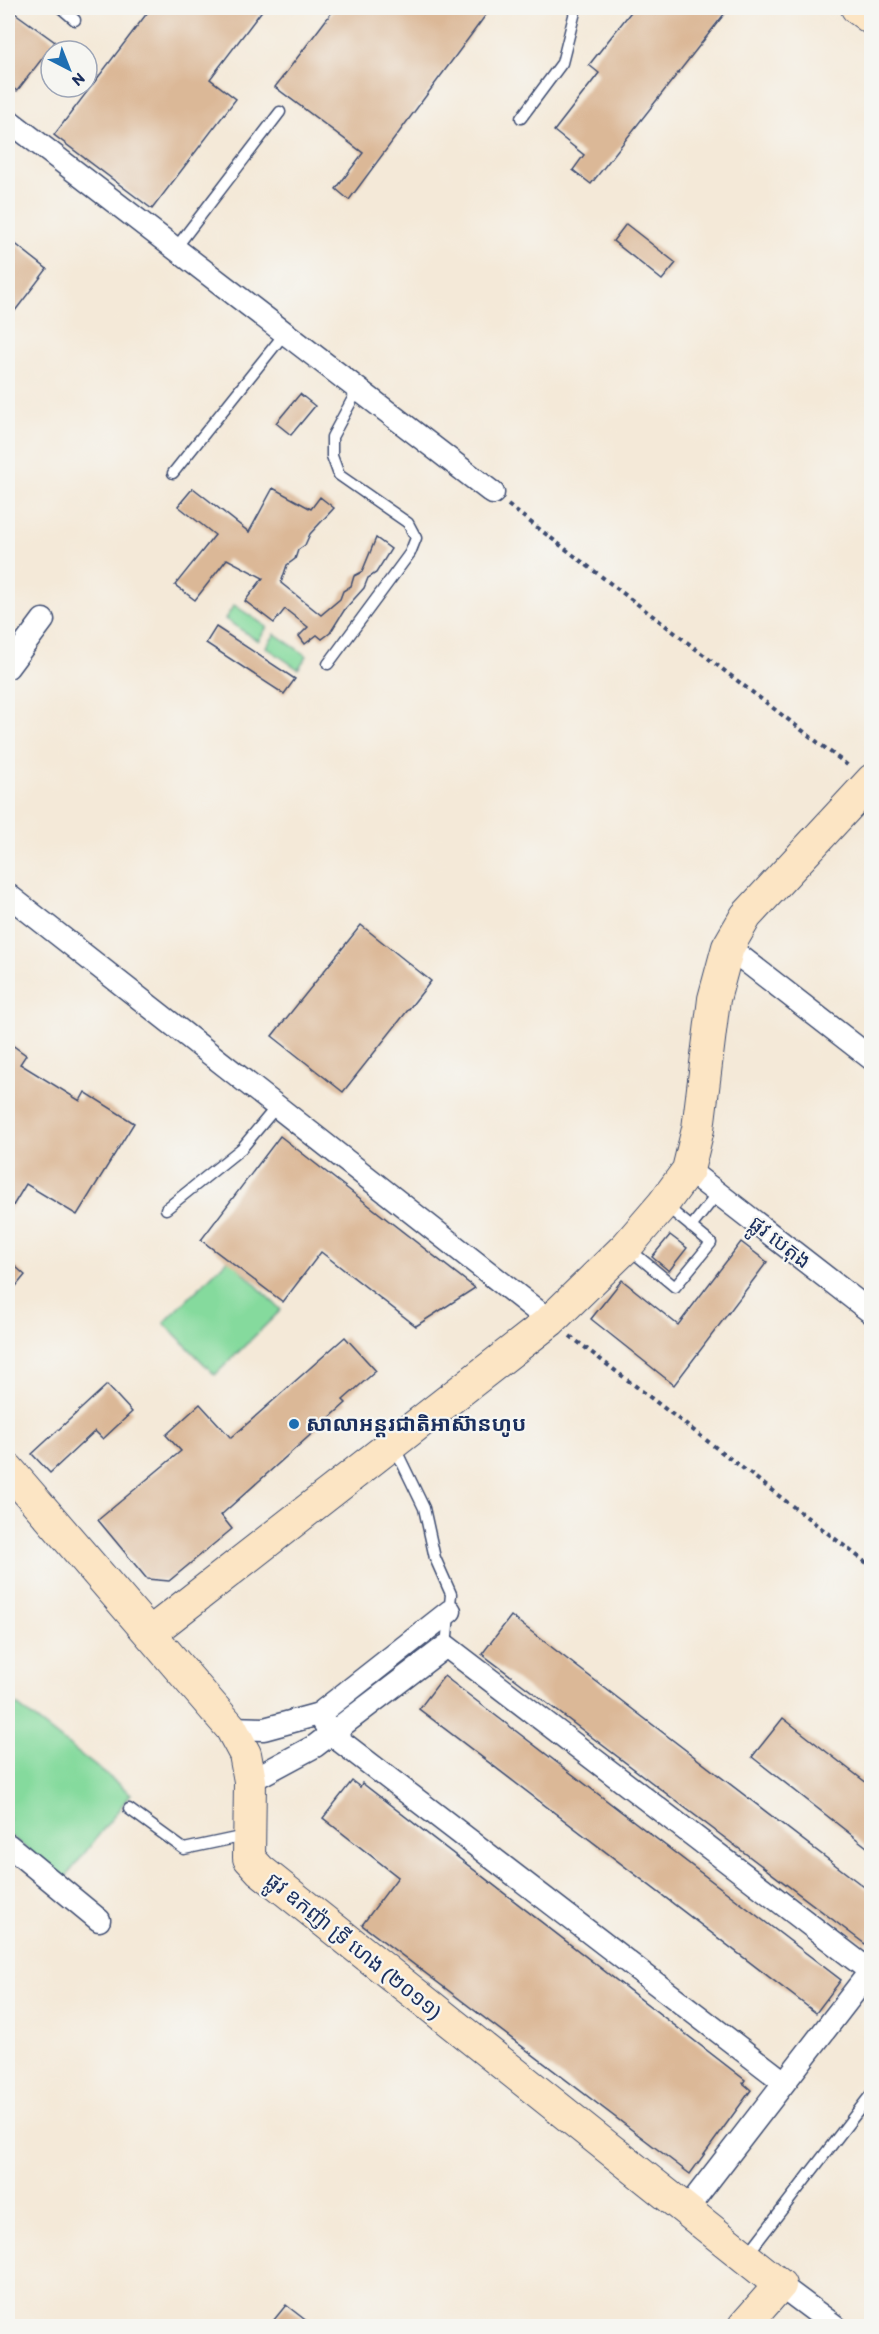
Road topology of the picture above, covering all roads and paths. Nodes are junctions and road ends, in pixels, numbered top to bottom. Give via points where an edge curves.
1 (61, 8) edge
2 (576, 8) edge
3 (857, 8) edge
4 (872, 19) edge
5 (75, 20) dead end
6 (280, 112) dead end
7 (521, 118) dead end
8 (8, 120) edge
9 (176, 249) junction
10 (285, 333) junction
11 (358, 389) junction
12 (173, 473) dead end
13 (493, 493) joint
14 (43, 620) dead end
15 (328, 664) dead end
16 (8, 667) edge
17 (871, 782) edge
18 (8, 895) edge
19 (728, 947) junction
20 (872, 1059) edge
21 (277, 1106) junction
22 (688, 1170) junction
23 (718, 1193) junction
24 (663, 1203) junction
25 (166, 1209) dead end
26 (691, 1227) junction
27 (626, 1247) junction
28 (872, 1313) edge
29 (550, 1321) junction
30 (394, 1444) junction
31 (8, 1469) edge
32 (872, 1567) edge
33 (450, 1611) junction
34 (150, 1633) junction
35 (446, 1646) junction
36 (319, 1714) junction
37 (231, 1728) junction
38 (331, 1734) junction
39 (250, 1781) junction
40 (129, 1809) dead end
41 (249, 1835) junction
42 (8, 1845) edge
43 (99, 1920) dead end
44 (871, 1970) edge
45 (784, 2082) junction
46 (872, 2093) edge
47 (686, 2210) junction
48 (745, 2257) junction
49 (780, 2285) junction
50 (744, 2326) edge
51 (834, 2326) edge

1 - 5 lane
2 - 7 lane via 562,63
3 - 4 main road
6 - 9 lane
8 - 9 street
9 - 10 street
10 - 11 street
10 - 12 lane
11 - 13 street
11 - 15 lane via 332,437 332,456 339,475 408,523 416,537 410,553
13 - 17 path
14 - 16 street
17 - 19 main road via 746,916
18 - 21 street
19 - 20 street
19 - 22 main road via 714,999 698,1129
21 - 25 lane via 242,1148
21 - 29 street
22 - 23 street, ផ្លូវ បេតុង
22 - 24 main road
23 - 26 lane
23 - 28 street, ផ្លូវ បេតុង
24 - 26 lane
24 - 27 main road
26 - 27 lane via 711,1244 675,1287
27 - 29 main road
29 - 30 main road
29 - 32 path
30 - 33 lane via 424,1508 435,1558 451,1594
30 - 34 main road
31 - 34 main road, ផ្លូវ ឧកញ៉ា ទ្រី ហេង (២០១១)
33 - 35 lane
33 - 36 street
34 - 37 main road, ផ្លូវ ឧកញ៉ា ទ្រី ហេង (២០១១)
35 - 38 street
35 - 44 street
36 - 37 street via 264,1730
36 - 38 street
37 - 39 main road, ផ្លូវ ឧកញ៉ា ទ្រី ហេង (២០១១) via 245,1754
38 - 39 street
38 - 45 street
39 - 41 main road, ផ្លូវ ឧកញ៉ា ទ្រី ហេង (២០១១)
40 - 41 lane via 184,1849
41 - 47 main road, ផ្លូវ ឧកញ៉ា ទ្រី ហេង (២០១១) via 249,1858 260,1870
42 - 43 street
44 - 45 street
45 - 47 street
46 - 48 lane
47 - 48 main road, ផ្លូវ ឧកញ៉ា ទ្រី ហេង (២០១១)
48 - 49 main road, ផ្លូវ ឧកញ៉ា ទ្រី ហេង (២០១១)
49 - 50 main road
49 - 51 street, ផ្លូវ ឧកញ៉ា ទ្រី ហេង (២០១១)

